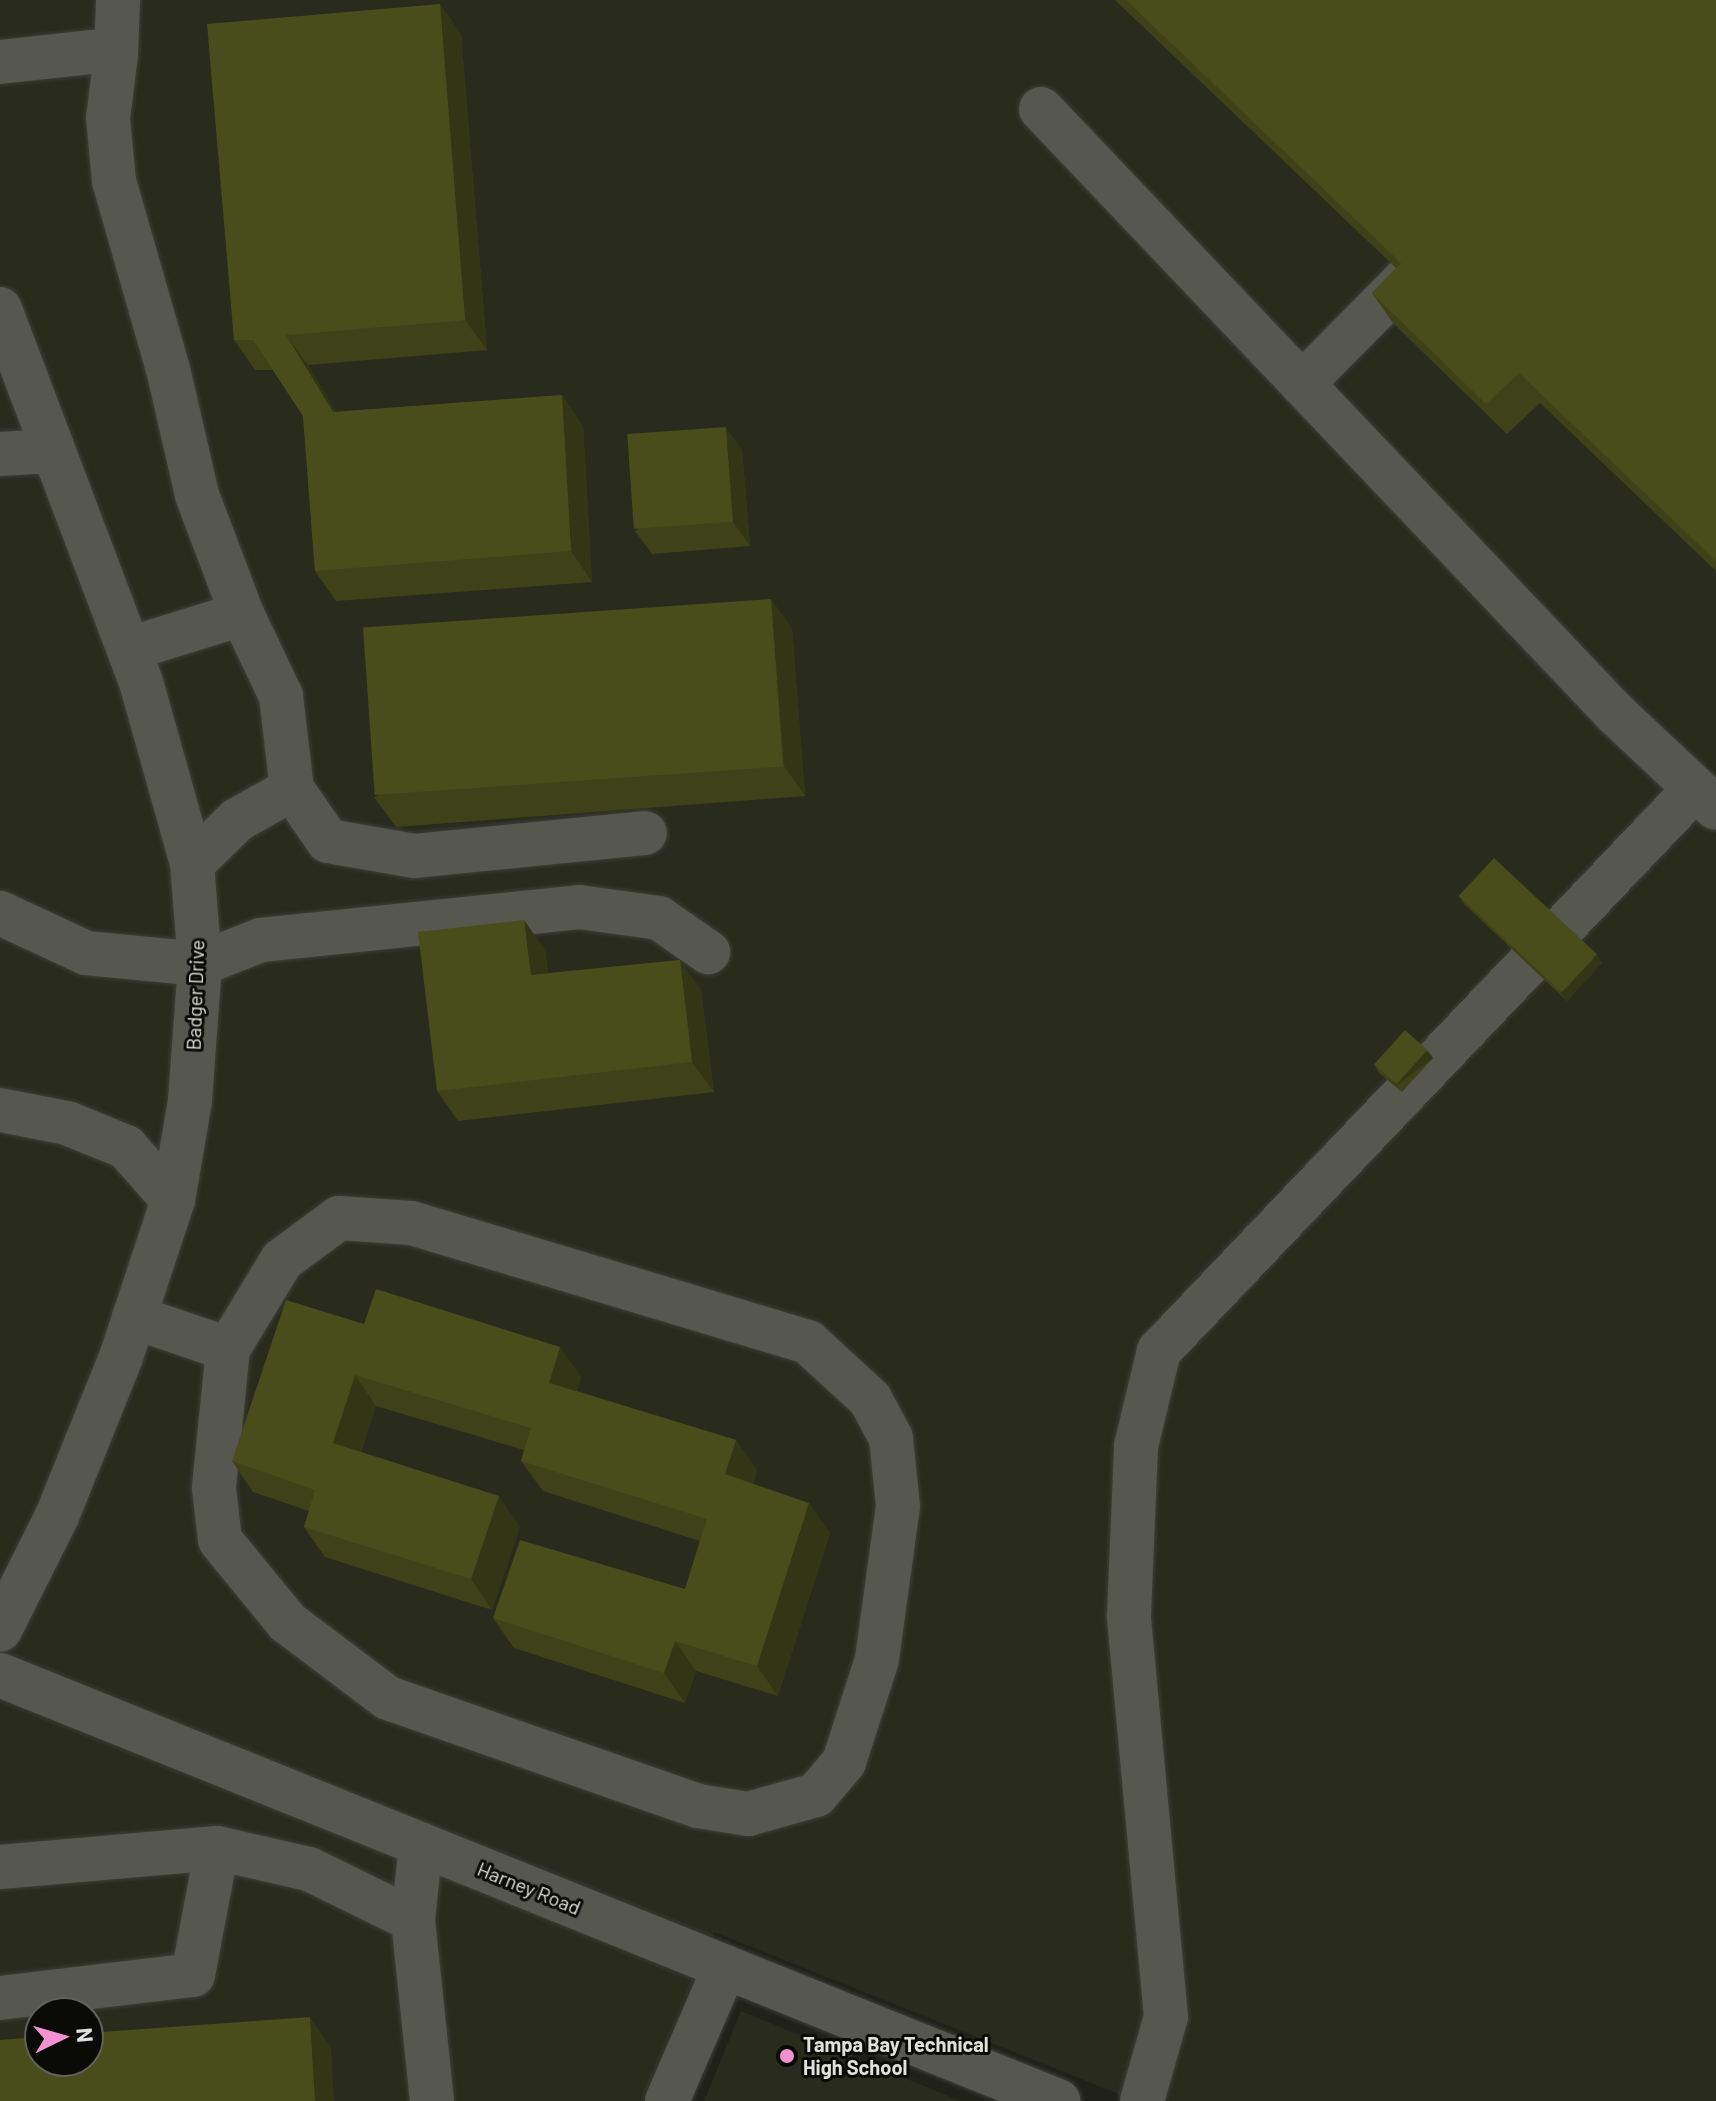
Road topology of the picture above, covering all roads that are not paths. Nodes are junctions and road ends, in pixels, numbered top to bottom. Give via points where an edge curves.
1 (118, 0) edge
2 (116, 55) junction
3 (0, 62) edge
4 (1041, 109) dead end
5 (1407, 278) edge
6 (0, 309) edge
7 (1302, 384) junction
8 (53, 451) junction
9 (0, 454) edge
10 (242, 614) junction
11 (129, 649) junction
12 (292, 789) junction
13 (1706, 799) edge
14 (645, 833) dead end
15 (192, 864) junction
16 (0, 913) edge
17 (708, 952) dead end
18 (200, 964) junction
19 (0, 1110) edge
20 (173, 1200) junction
21 (134, 1317) junction
22 (228, 1349) junction
23 (0, 1630) edge
24 (0, 1675) edge
25 (421, 1844) junction
26 (217, 1848) junction
27 (0, 1867) edge
28 (413, 1920) junction
29 (725, 1967) junction
30 (0, 1998) edge
31 (1013, 2093) edge
32 (432, 2101) edge
33 (667, 2101) edge
34 (1058, 2101) edge
35 (1142, 2101) edge

1 - 2 street
2 - 3 street via 92,52
2 - 10 street via 108,118 114,181 168,369 197,495
4 - 7 street
5 - 7 street
6 - 8 street, Badger Drive
7 - 13 street via 1616,714
8 - 9 street
8 - 11 street, Badger Drive
10 - 11 street
10 - 12 street via 281,696
11 - 15 street, Badger Drive
12 - 14 street via 328,841 415,856
12 - 15 street via 237,820
13 - 35 street via 1159,1351 1136,1446 1129,1615 1166,2017
15 - 18 street, Badger Drive
16 - 18 street via 86,953
17 - 18 street via 659,918 579,907 261,940
18 - 20 street, Badger Drive via 190,1101
19 - 20 street via 67,1123 126,1147
20 - 21 street, Badger Drive
21 - 22 street
21 - 23 street, Badger Drive via 57,1516
22 - 22 street via 214,1488 220,1540 287,1622 388,1698 698,1806 748,1814 816,1795 844,1762 877,1659 898,1506 891,1438 870,1399 808,1342 411,1223 339,1218 282,1260
24 - 25 street, Harney Road
25 - 28 street
25 - 29 street, Harney Road
26 - 27 street
26 - 28 street via 309,1869
26 - 30 street via 193,1975
28 - 32 street
29 - 31 street, Harney Road
29 - 33 street
31 - 34 street, Harney Road

